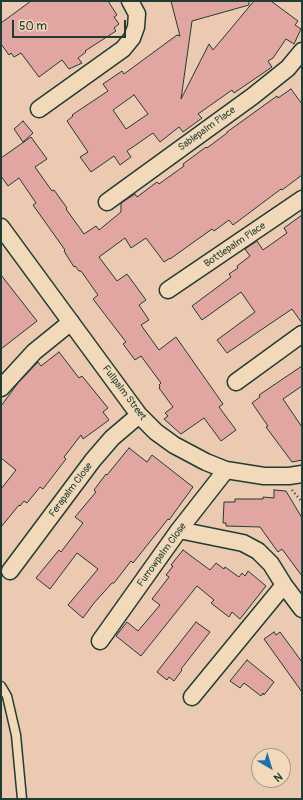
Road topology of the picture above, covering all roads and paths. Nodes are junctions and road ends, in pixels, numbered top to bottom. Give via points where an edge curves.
1 (130, 1) edge
2 (302, 51) edge
3 (39, 109) dead end
4 (302, 199) edge
5 (107, 202) dead end
6 (2, 232) edge
7 (168, 290) dead end
8 (71, 322) junction
9 (302, 334) edge
10 (236, 382) dead end
11 (1, 388) edge
12 (139, 415) junction
13 (226, 470) junction
14 (302, 474) edge
15 (179, 530) junction
16 (10, 571) dead end
17 (284, 585) junction
18 (302, 609) edge
19 (100, 642) dead end
20 (1, 686) edge
21 (192, 697) dead end
22 (22, 799) edge

1 - 3 street via 137,14 136,27 132,38 123,49
2 - 5 street, Sablepalm Place via 288,68 253,96
4 - 7 street, Bottlepalm Place
6 - 8 street, Fullpalm Street
8 - 11 street via 34,352
8 - 12 street, Fullpalm Street
9 - 10 street
12 - 13 street, Fullpalm Street via 174,445
12 - 16 street, Ferapalm Close via 112,438 93,460
13 - 14 street, Fullpalm Street via 264,476
13 - 15 street, Furrowpalm Close
15 - 17 street via 248,545 271,564
15 - 19 street, Furrowpalm Close
17 - 18 street
17 - 21 street
20 - 22 lane via 7,696 16,735

